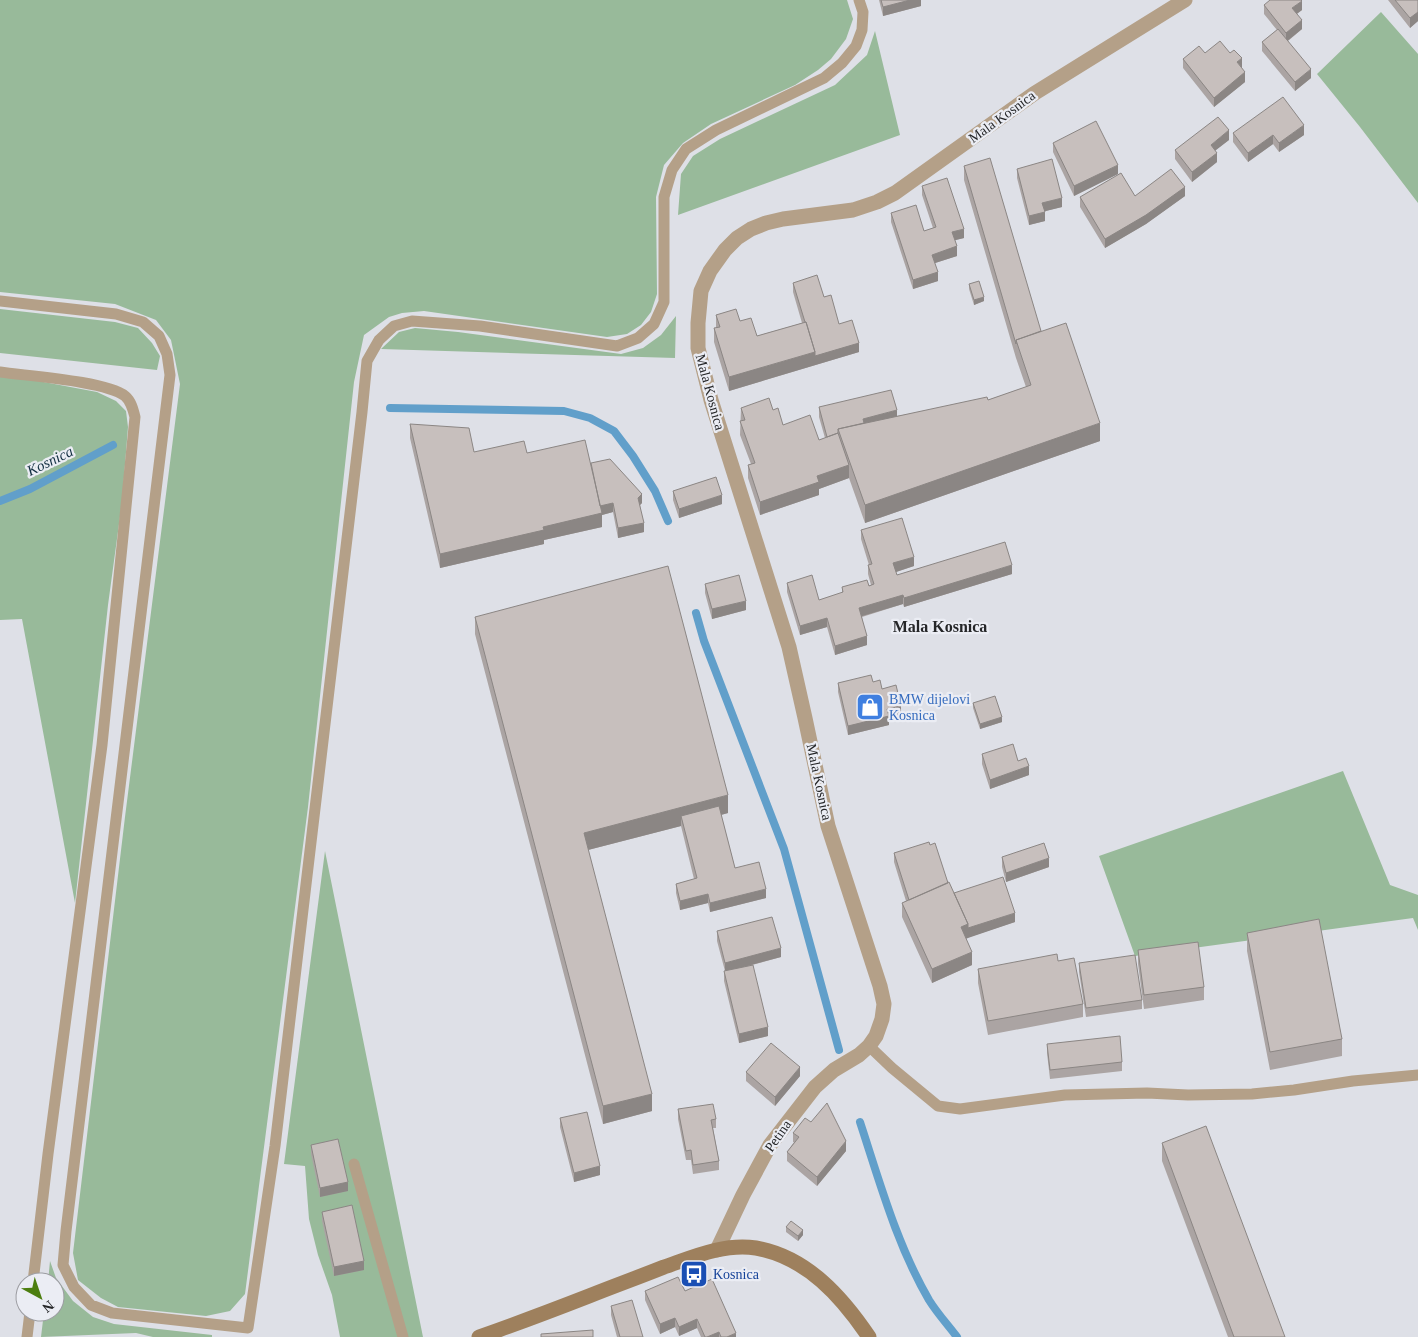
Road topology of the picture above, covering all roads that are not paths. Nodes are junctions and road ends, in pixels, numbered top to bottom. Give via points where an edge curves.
1 (859, 0) edge
2 (1185, 0) edge
3 (0, 301) edge
4 (0, 372) edge
5 (869, 1046) junction
6 (1418, 1075) edge
7 (354, 1164) dead end
8 (717, 1250) junction
9 (34, 1272) edge
10 (29, 1322) edge
11 (248, 1332) edge
12 (27, 1337) edge
13 (403, 1337) edge
14 (479, 1337) edge
15 (869, 1337) edge

1 - 11 lane via 863,12 862,30 856,46 842,63 824,78 716,130 686,149 672,170 664,197 664,302 654,324 638,338 618,346 480,326 412,321 394,326 378,340 367,361 275,1146
2 - 5 street, Mala Kosnica via 1035,93 895,193 852,210 783,219 751,229 725,250 701,291 698,348 711,400 788,647 828,826 880,986 884,1004 882,1020
3 - 11 lane via 116,314 143,322 159,336 167,354 170,374 63,1265 74,1287 91,1305 112,1313
4 - 9 lane via 108,388 125,396 135,417 102,745
5 - 6 lane via 938,1106 960,1109 1065,1095 1252,1094
5 - 8 street, Petina via 815,1086 776,1138 742,1195
7 - 13 lane
8 - 14 street
8 - 15 street via 757,1248 799,1265 839,1296
10 - 12 lane

